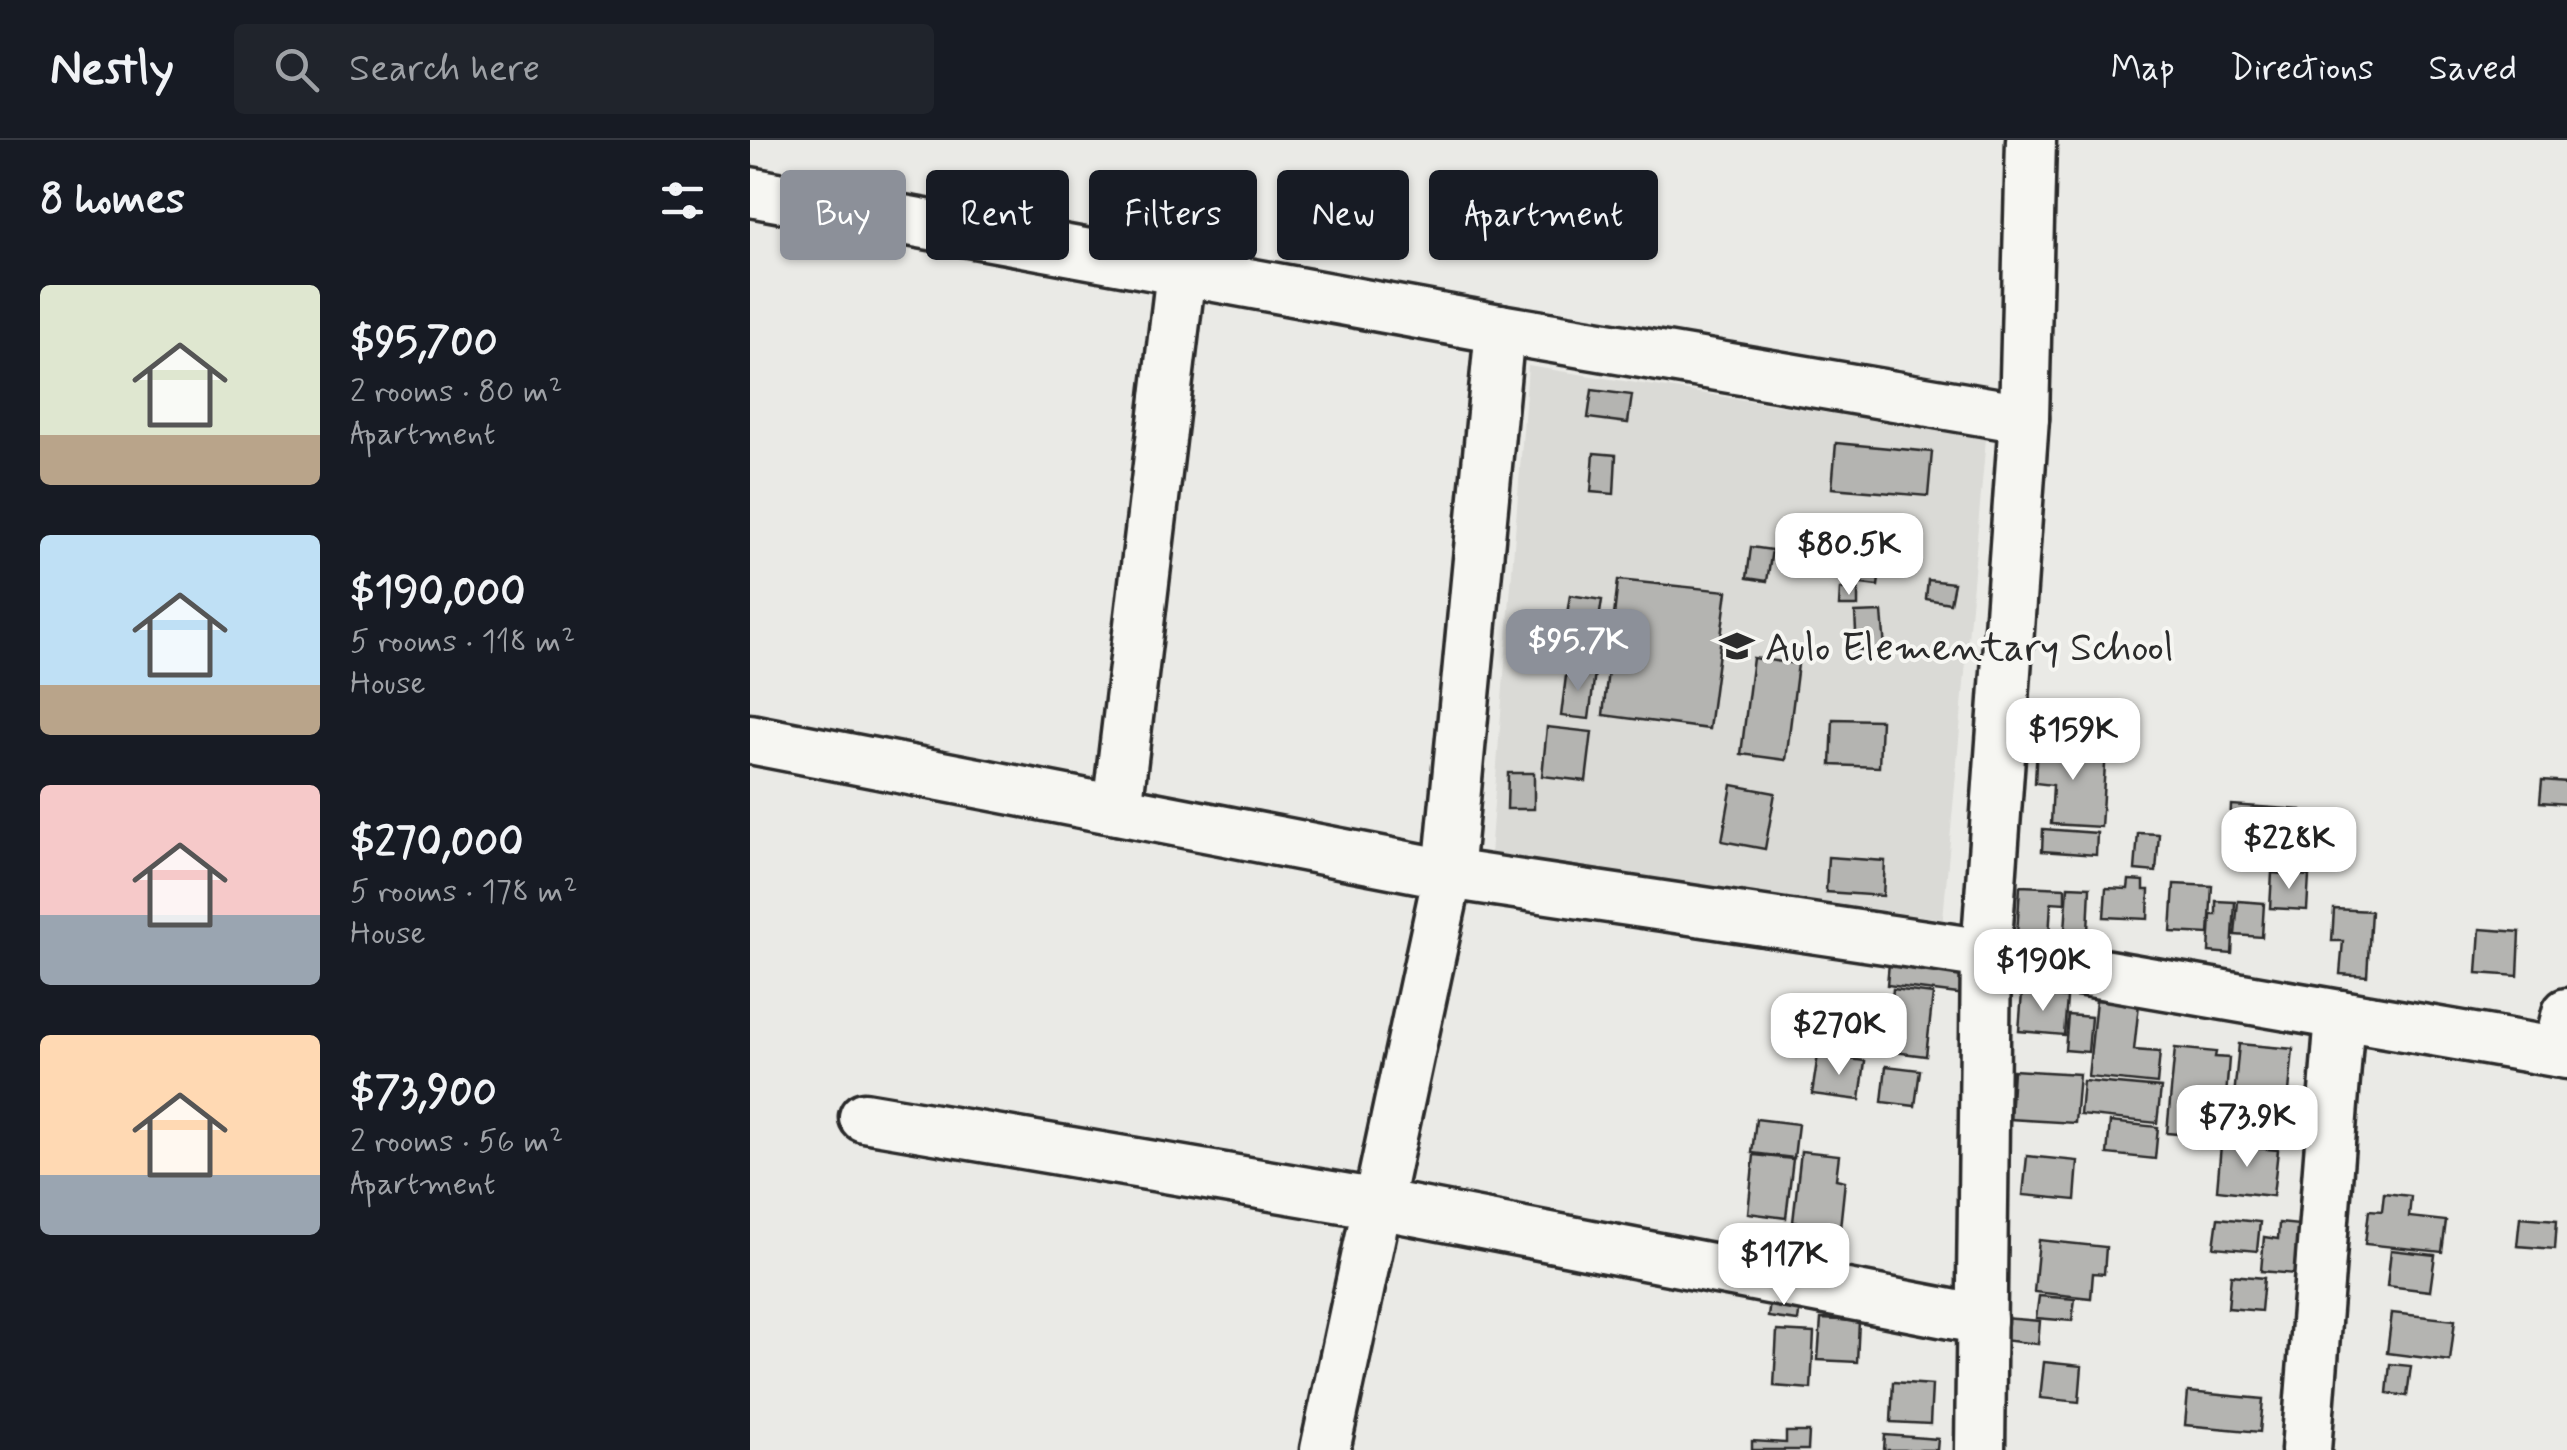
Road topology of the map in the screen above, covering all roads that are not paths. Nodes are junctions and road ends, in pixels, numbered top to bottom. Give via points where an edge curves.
1 (2032, 140) edge
2 (750, 192) edge
3 (1181, 271) junction
4 (1500, 329) junction
5 (2024, 418) junction
6 (750, 739) edge
7 (1117, 810) junction
8 (1448, 874) junction
9 (1986, 954) junction
10 (2340, 1015) junction
11 (2564, 1039) edge
12 (864, 1117) dead end
13 (1378, 1204) junction
14 (1982, 1320) junction
15 (1325, 1450) edge
16 (1980, 1450) edge
17 (2306, 1450) edge

1 - 5 street
2 - 3 street
3 - 4 street
3 - 7 street
4 - 5 street
4 - 8 street
5 - 9 street
6 - 7 street
7 - 8 street
8 - 9 street
8 - 13 street
9 - 10 street
9 - 14 street
10 - 11 street
10 - 17 street
12 - 13 street
13 - 14 street
13 - 15 street
14 - 16 street

